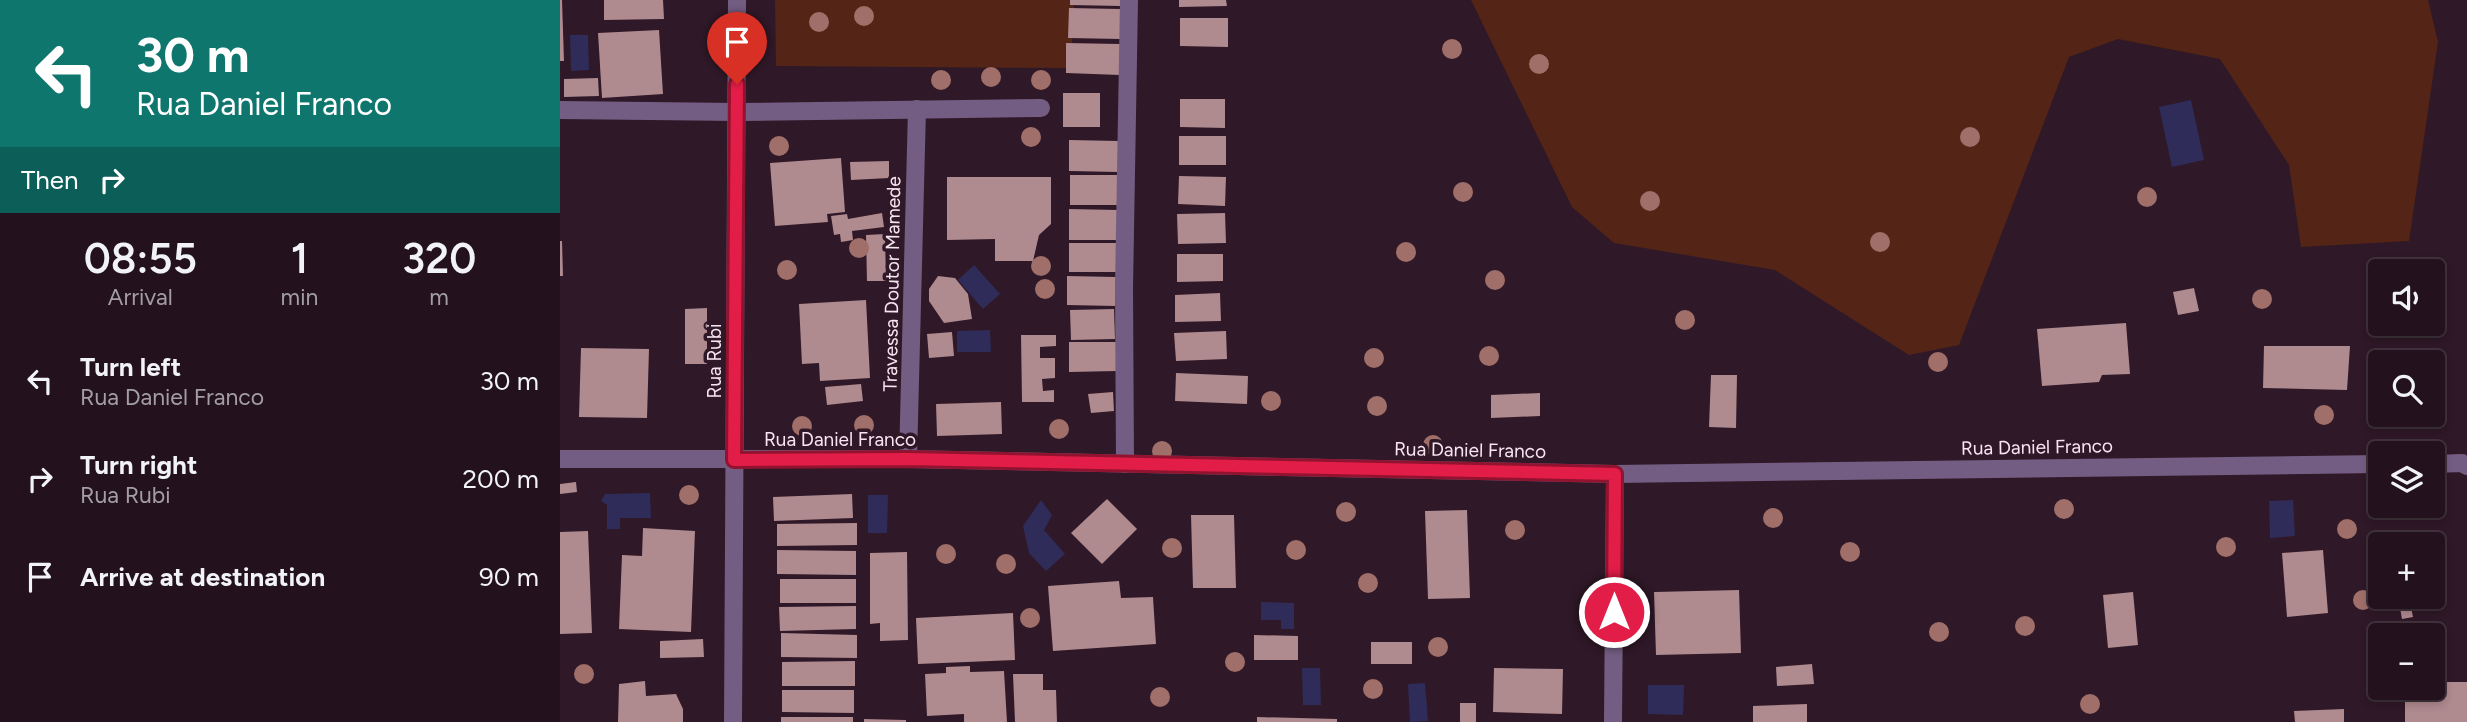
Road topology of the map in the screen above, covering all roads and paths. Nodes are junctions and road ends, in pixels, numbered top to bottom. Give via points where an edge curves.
1 (737, 0) edge
2 (1129, 0) edge
3 (1041, 108) dead end
4 (917, 109) junction
5 (560, 110) edge
6 (737, 111) junction
7 (560, 459) edge
8 (908, 459) junction
9 (734, 460) junction
10 (1125, 464) junction
11 (2368, 464) edge
12 (2445, 464) edge
13 (2464, 465) edge
14 (1615, 474) junction
15 (733, 722) edge
16 (1613, 722) edge

1 - 6 street, Rua Rubi
2 - 10 street
3 - 4 street
4 - 6 street
4 - 8 street, Travessa Doutor Mamede
5 - 6 street
6 - 9 street, Rua Rubi
7 - 9 street, Rua Daniel Franco
8 - 9 street, Rua Daniel Franco
8 - 10 street, Rua Daniel Franco
9 - 15 street, Rua Rubi
10 - 14 street, Rua Daniel Franco
11 - 14 street, Rua Daniel Franco
12 - 13 street
14 - 16 street

